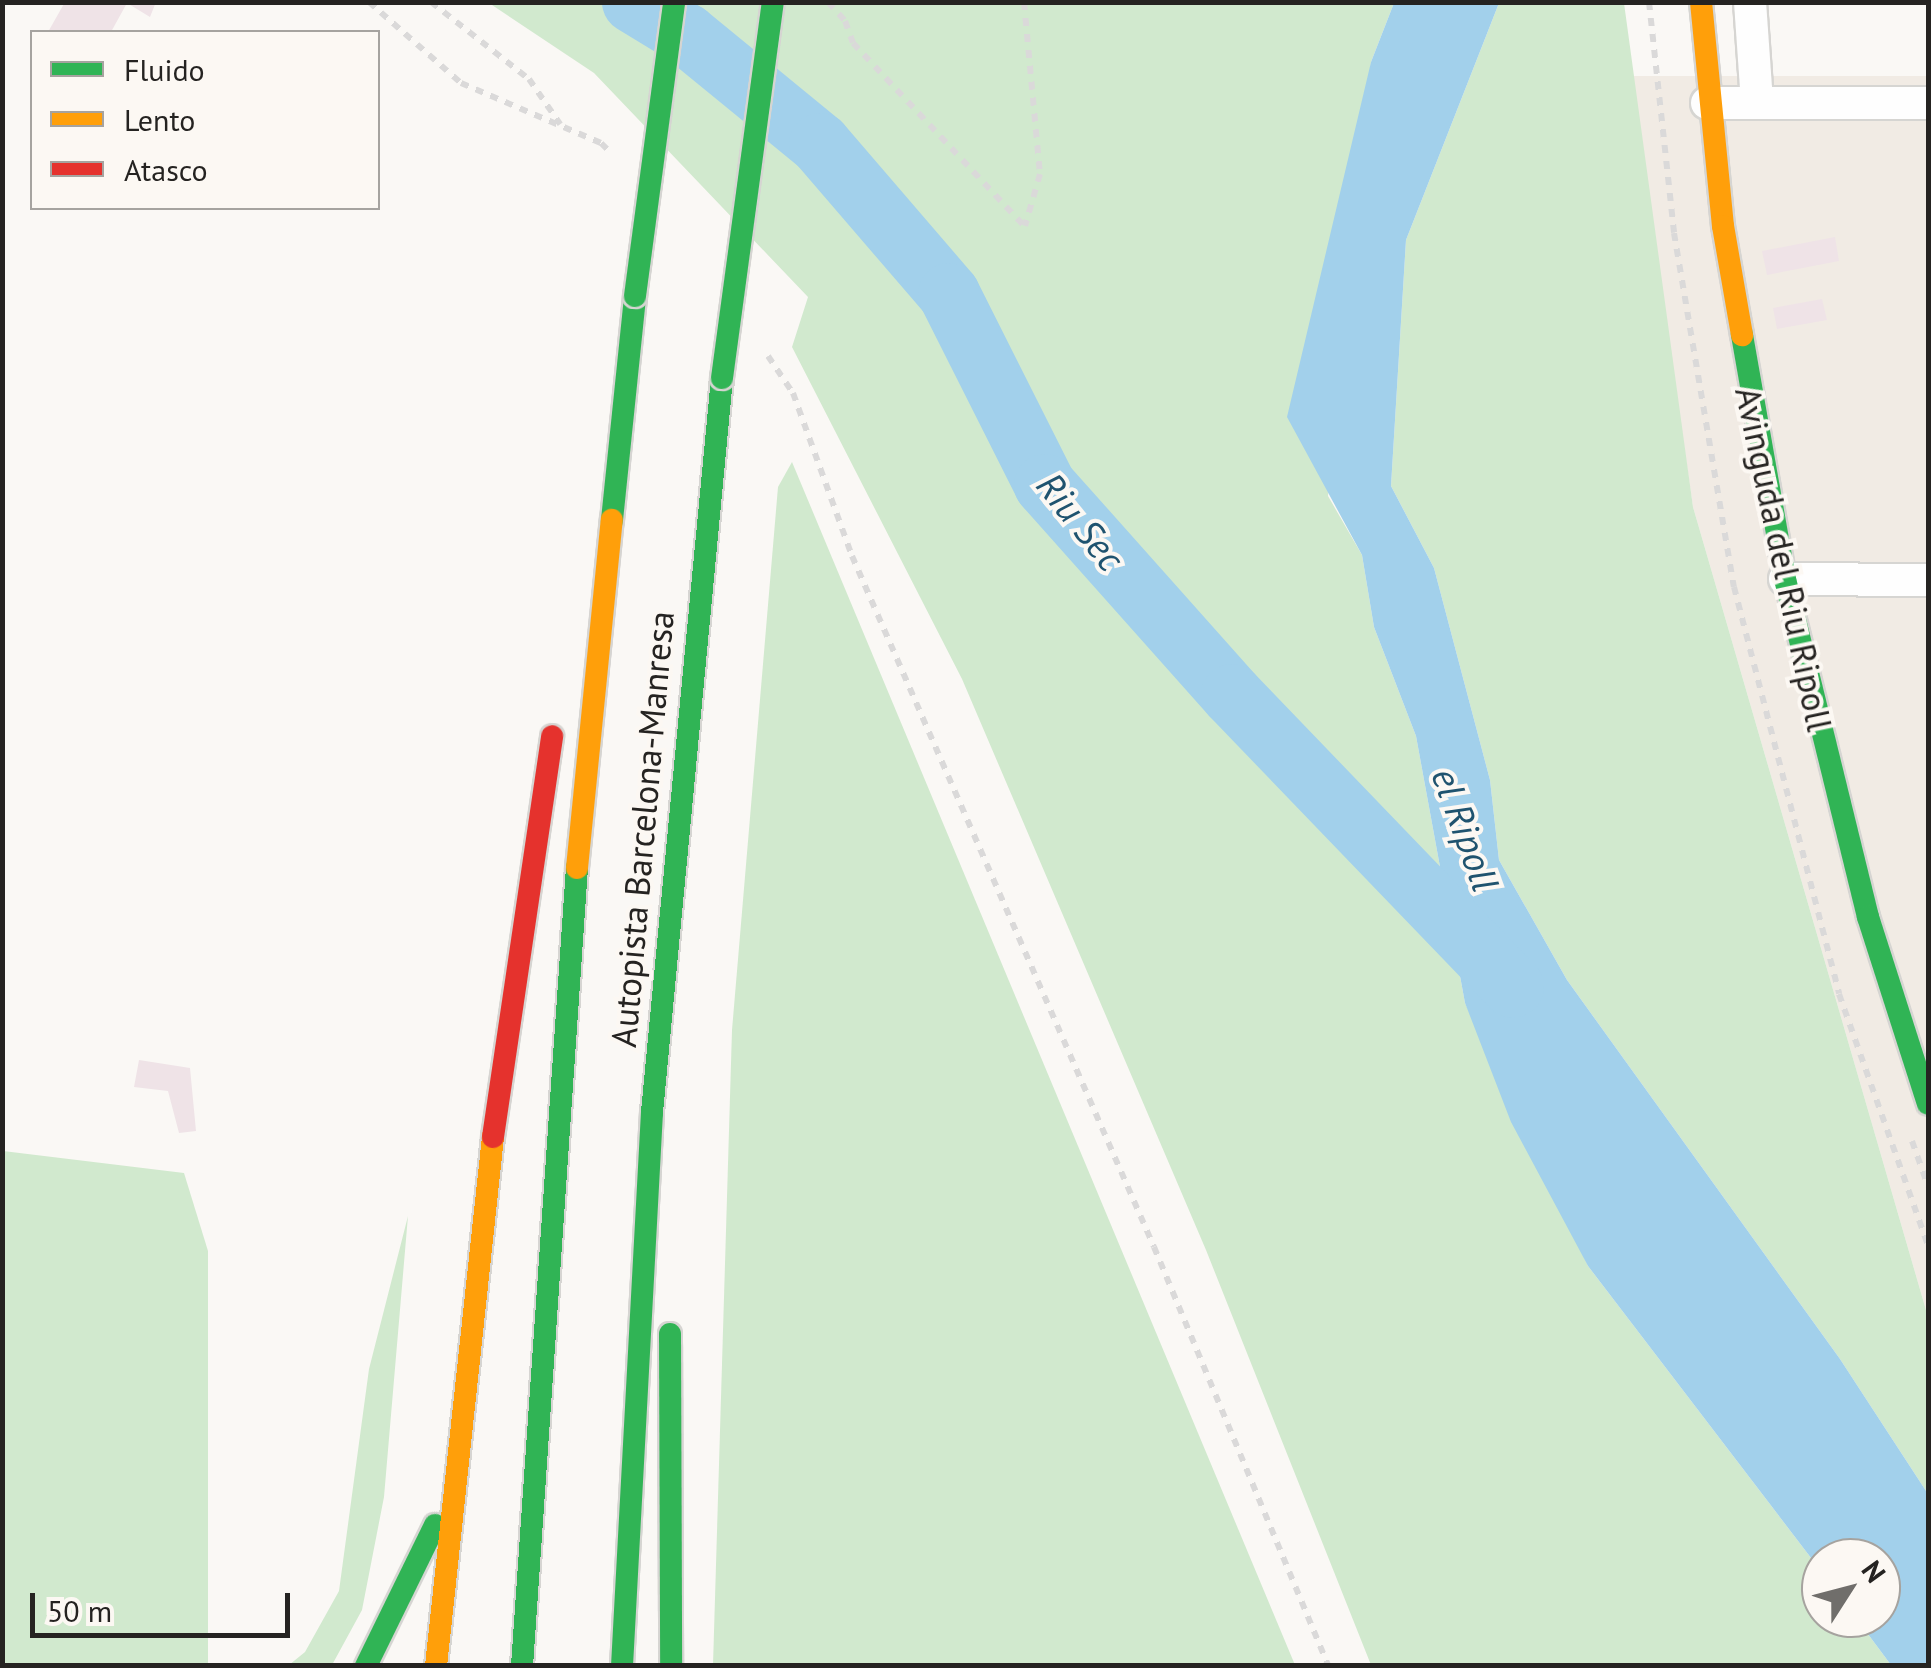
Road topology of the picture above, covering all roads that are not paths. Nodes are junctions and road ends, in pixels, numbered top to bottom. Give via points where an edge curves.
1 (674, 2) edge
2 (773, 2) edge
3 (1702, 2) edge
4 (1750, 2) edge
5 (1707, 103) junction
6 (1757, 103) junction
7 (1928, 103) edge
8 (616, 450) junction
9 (1785, 579) junction
10 (1928, 580) edge
11 (575, 620) dead end
12 (556, 715) dead end
13 (1928, 1104) edge
14 (652, 1112) junction
15 (450, 1496) junction
16 (675, 1562) junction
17 (366, 1666) edge
18 (436, 1666) edge
19 (522, 1666) edge
20 (622, 1666) edge
21 (672, 1666) edge
22 (682, 1666) edge

1 - 8 main road, Autopista Barcelona-Manresa, bridge
2 - 14 main road, Autopista Barcelona-Manresa, bridge via 722,378
3 - 5 main road, Avinguda del Riu Ripoll
4 - 6 street
5 - 6 street
5 - 9 main road, Avinguda del Riu Ripoll via 1750,400
6 - 7 street
8 - 11 main road
8 - 19 main road, Autopista Barcelona-Manresa via 562,1013
9 - 10 street
9 - 13 main road, Avinguda del Riu Ripoll via 1868,917
12 - 15 main road via 502,1064
14 - 16 main road via 662,1159
14 - 20 main road, Autopista Barcelona-Manresa
15 - 17 main road
15 - 18 main road
16 - 21 main road
16 - 22 main road

